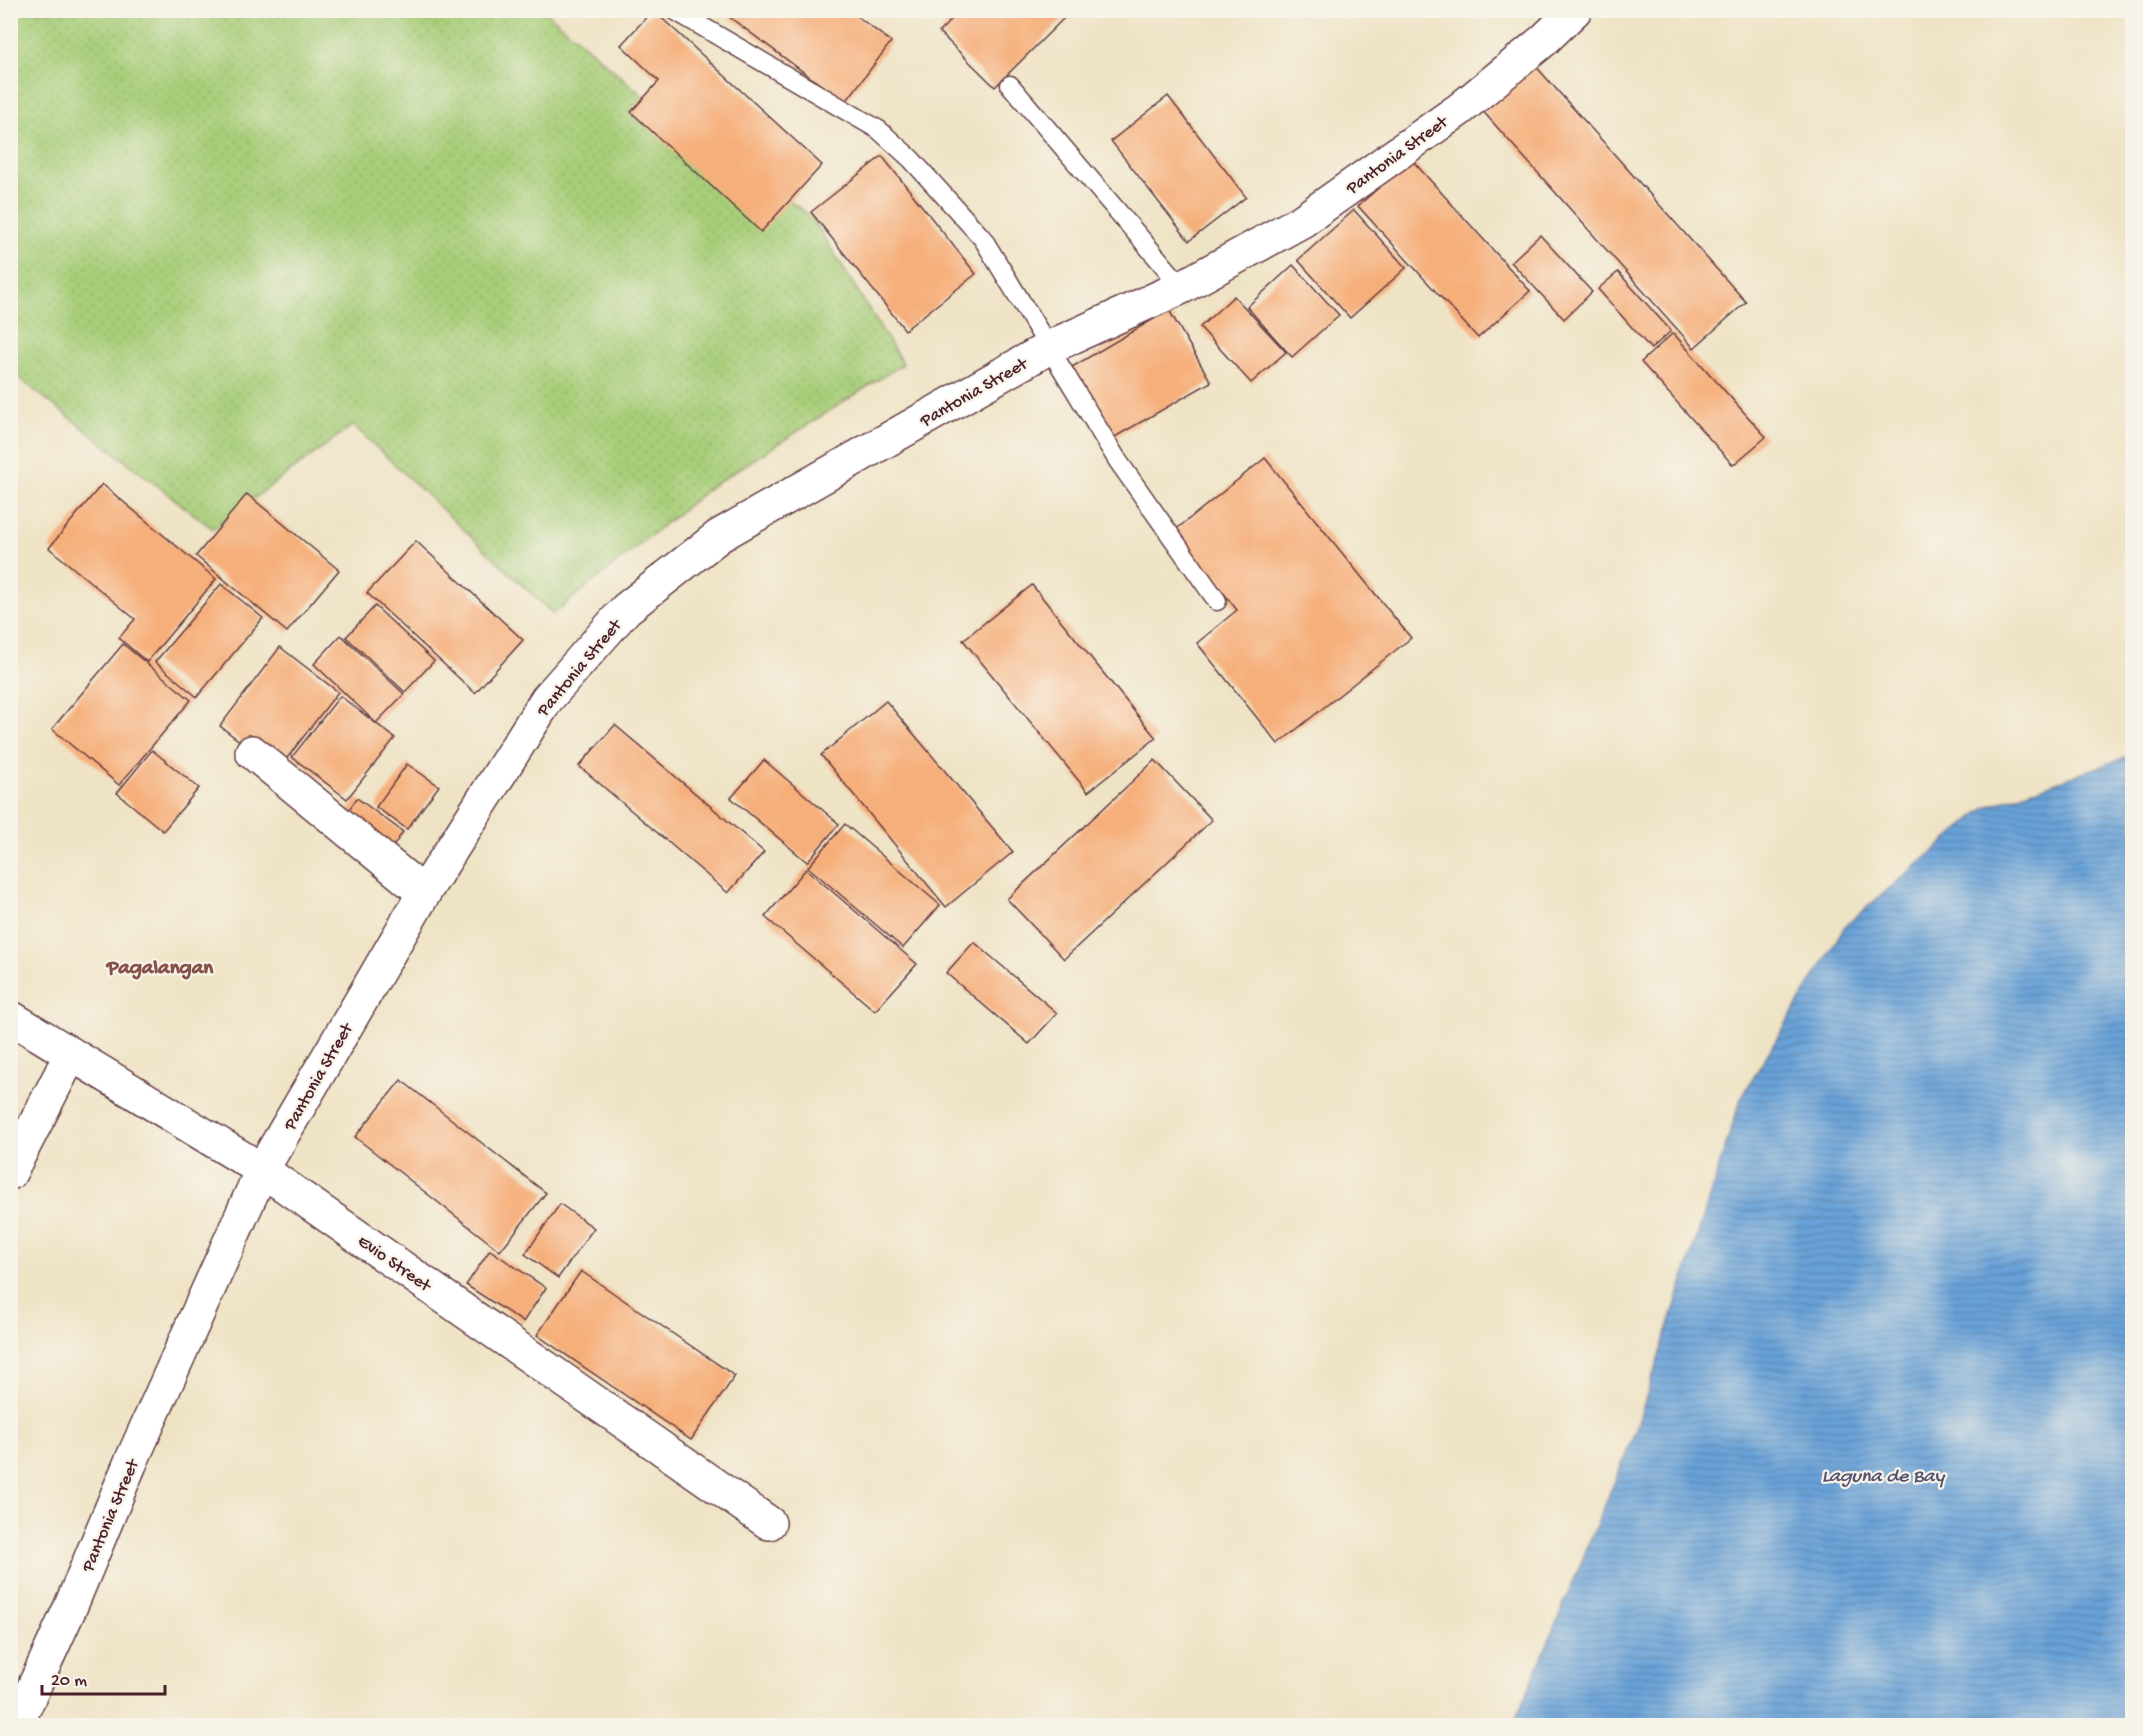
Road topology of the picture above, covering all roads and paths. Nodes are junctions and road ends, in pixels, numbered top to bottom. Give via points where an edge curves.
1 (674, 10) edge
2 (1575, 10) edge
3 (1010, 85) dead end
4 (1182, 287) junction
5 (1050, 347) junction
6 (1217, 601) dead end
7 (252, 752) dead end
8 (424, 893) junction
9 (10, 1017) edge
10 (70, 1054) junction
11 (262, 1170) junction
12 (10, 1173) edge
13 (769, 1523) dead end
14 (16, 1725) edge

1 - 5 lane via 879,130 911,159 983,239
2 - 4 street, Pantonia Street via 1460,109 1302,221
3 - 4 lane
4 - 5 street, Pantonia Street
5 - 6 lane via 1118,461
5 - 8 street, Pantonia Street via 719,536 626,609 548,699
7 - 8 street
8 - 11 street, Pantonia Street
9 - 10 street, Evio Street
10 - 11 street, Evio Street
10 - 12 street
11 - 13 street, Evio Street
11 - 14 street, Pantonia Street

